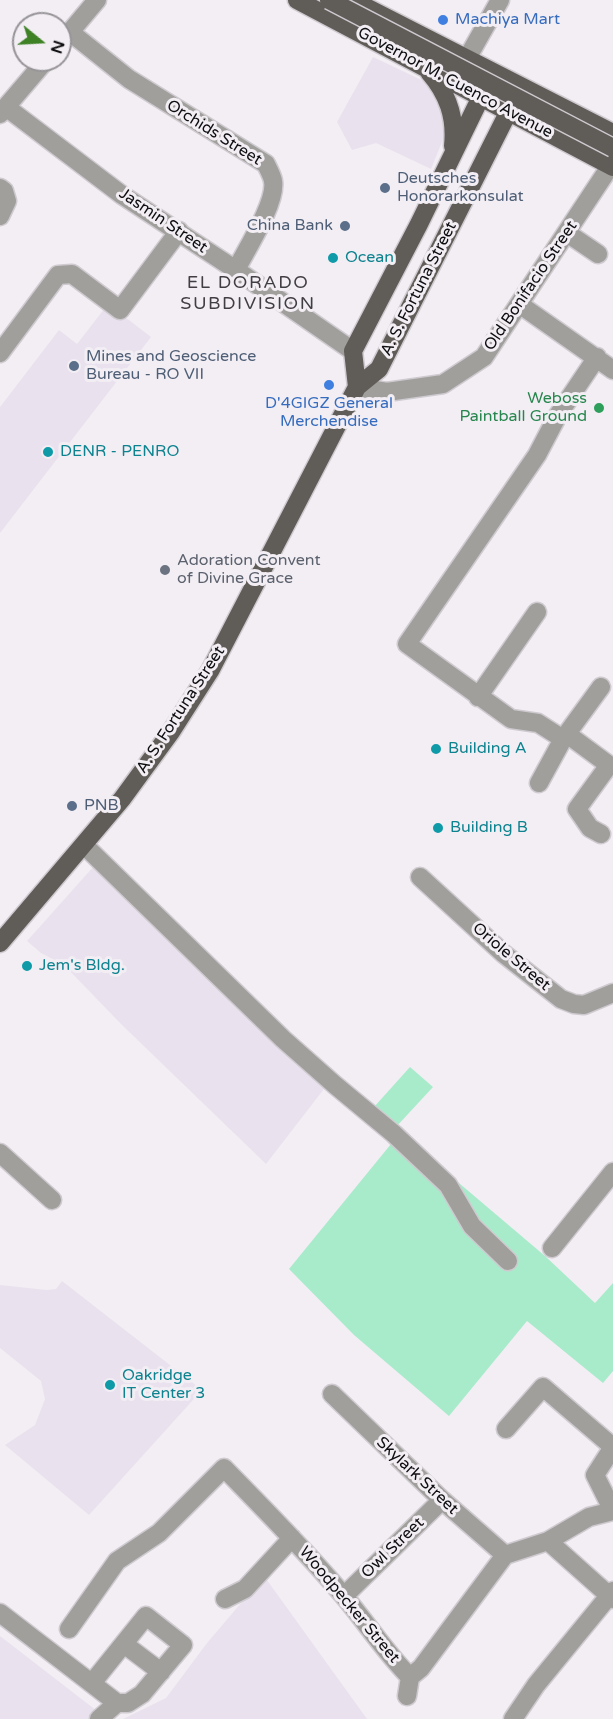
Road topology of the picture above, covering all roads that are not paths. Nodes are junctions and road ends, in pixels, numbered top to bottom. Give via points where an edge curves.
1 (97, 0) edge
2 (297, 0) edge
3 (344, 0) edge
4 (352, 0) edge
5 (500, 0) edge
6 (330, 9) edge
7 (72, 30) edge
8 (72, 42) edge
9 (467, 58) junction
10 (424, 66) junction
11 (36, 72) edge
12 (493, 72) junction
13 (454, 83) junction
14 (521, 87) junction
15 (480, 98) junction
16 (3, 111) edge
17 (508, 112) junction
18 (578, 115) junction
19 (613, 133) edge
20 (564, 141) junction
21 (452, 154) junction
22 (612, 161) edge
23 (0, 188) edge
24 (0, 216) edge
25 (179, 231) junction
26 (567, 233) junction
27 (598, 254) dead end
28 (236, 270) junction
29 (519, 304) junction
30 (353, 351) junction
31 (0, 353) edge
32 (597, 357) junction
33 (613, 370) edge
34 (357, 387) junction
35 (537, 612) dead end
36 (601, 687) dead end
37 (478, 697) junction
38 (565, 737) junction
39 (539, 783) dead end
40 (601, 834) dead end
41 (84, 845) junction
42 (420, 877) dead end
43 (0, 943) edge
44 (613, 993) edge
45 (0, 1153) edge
46 (613, 1172) edge
47 (52, 1200) dead end
48 (552, 1248) dead end
49 (508, 1261) dead end
50 (332, 1394) dead end
51 (506, 1429) dead end
52 (613, 1447) edge
53 (442, 1500) junction
54 (613, 1511) edge
55 (292, 1538) junction
56 (548, 1541) junction
57 (505, 1555) junction
58 (612, 1595) edge
59 (344, 1596) junction
60 (225, 1599) dead end
61 (0, 1613) edge
62 (69, 1629) dead end
63 (124, 1644) junction
64 (161, 1672) junction
65 (410, 1677) junction
66 (92, 1683) junction
67 (406, 1696) dead end
68 (117, 1703) junction
69 (99, 1719) edge
70 (513, 1719) edge

1 - 7 street
2 - 6 main road, Governor M. Cuenco Avenue
3 - 6 main road via 337,16
4 - 9 main road, Governor M. Cuenco Avenue
5 - 9 street
6 - 10 main road, Governor M. Cuenco Avenue
6 - 22 main road, Governor M. Cuenco Avenue, bridge
8 - 28 street, Orchids Street via 266,164 274,192
9 - 12 main road, Governor M. Cuenco Avenue
9 - 13 street
10 - 13 main road, Governor M. Cuenco Avenue
10 - 21 main road via 450,106 454,125
11 - 16 street
12 - 14 main road, Governor M. Cuenco Avenue
12 - 15 main road, A. S. Fortuna Street
13 - 15 main road, Governor M. Cuenco Avenue
14 - 17 main road, A. S. Fortuna Street
14 - 18 main road, Governor M. Cuenco Avenue
15 - 17 main road, Governor M. Cuenco Avenue
15 - 21 main road, A. S. Fortuna Street
16 - 25 street, Jasmin Street
17 - 20 main road, Governor M. Cuenco Avenue
17 - 34 main road, A. S. Fortuna Street via 379,369
18 - 19 main road, Governor M. Cuenco Avenue
18 - 20 main road via 565,124
20 - 22 main road, Governor M. Cuenco Avenue
21 - 30 main road, A. S. Fortuna Street
22 - 26 street, Old Bonifacio Street
23 - 24 street via 7,201
25 - 28 street, Jasmin Street
25 - 31 street via 120,310 72,274 62,273
26 - 27 street
26 - 29 street, Old Bonifacio Street
28 - 30 street, Jasmin Street
29 - 32 street
29 - 34 street, Old Bonifacio Street via 484,357 442,384 387,392
30 - 34 main road, A. S. Fortuna Street
32 - 33 street
32 - 37 street via 537,455 407,644
34 - 41 main road, A. S. Fortuna Street via 210,671 171,732
35 - 37 street
36 - 38 street
37 - 38 street via 511,719 538,723
38 - 39 street
38 - 40 street via 609,765 577,809 590,828
41 - 43 main road, A. S. Fortuna Street
41 - 49 street via 283,1039 448,1185 472,1226
42 - 44 street, Oriole Street via 504,954 561,999 584,1005
45 - 47 street
46 - 48 street
50 - 53 street, Skylark Street
51 - 52 street via 543,1387
52 - 54 street via 595,1475
53 - 57 street, Skylark Street
53 - 59 street, Owl Street
54 - 56 street via 589,1517
55 - 59 street, Woodpecker Street
55 - 60 street via 245,1589
55 - 62 street, Woodpecker Street via 224,1468 159,1533 117,1561
56 - 57 street
56 - 58 street
57 - 65 street, Woodpecker Street via 421,1668
58 - 70 street
59 - 65 street, Woodpecker Street
61 - 66 street
63 - 64 street
63 - 64 street via 146,1616 183,1645
63 - 66 street
64 - 68 street via 142,1694 128,1703
65 - 67 street
66 - 68 street
68 - 69 street

